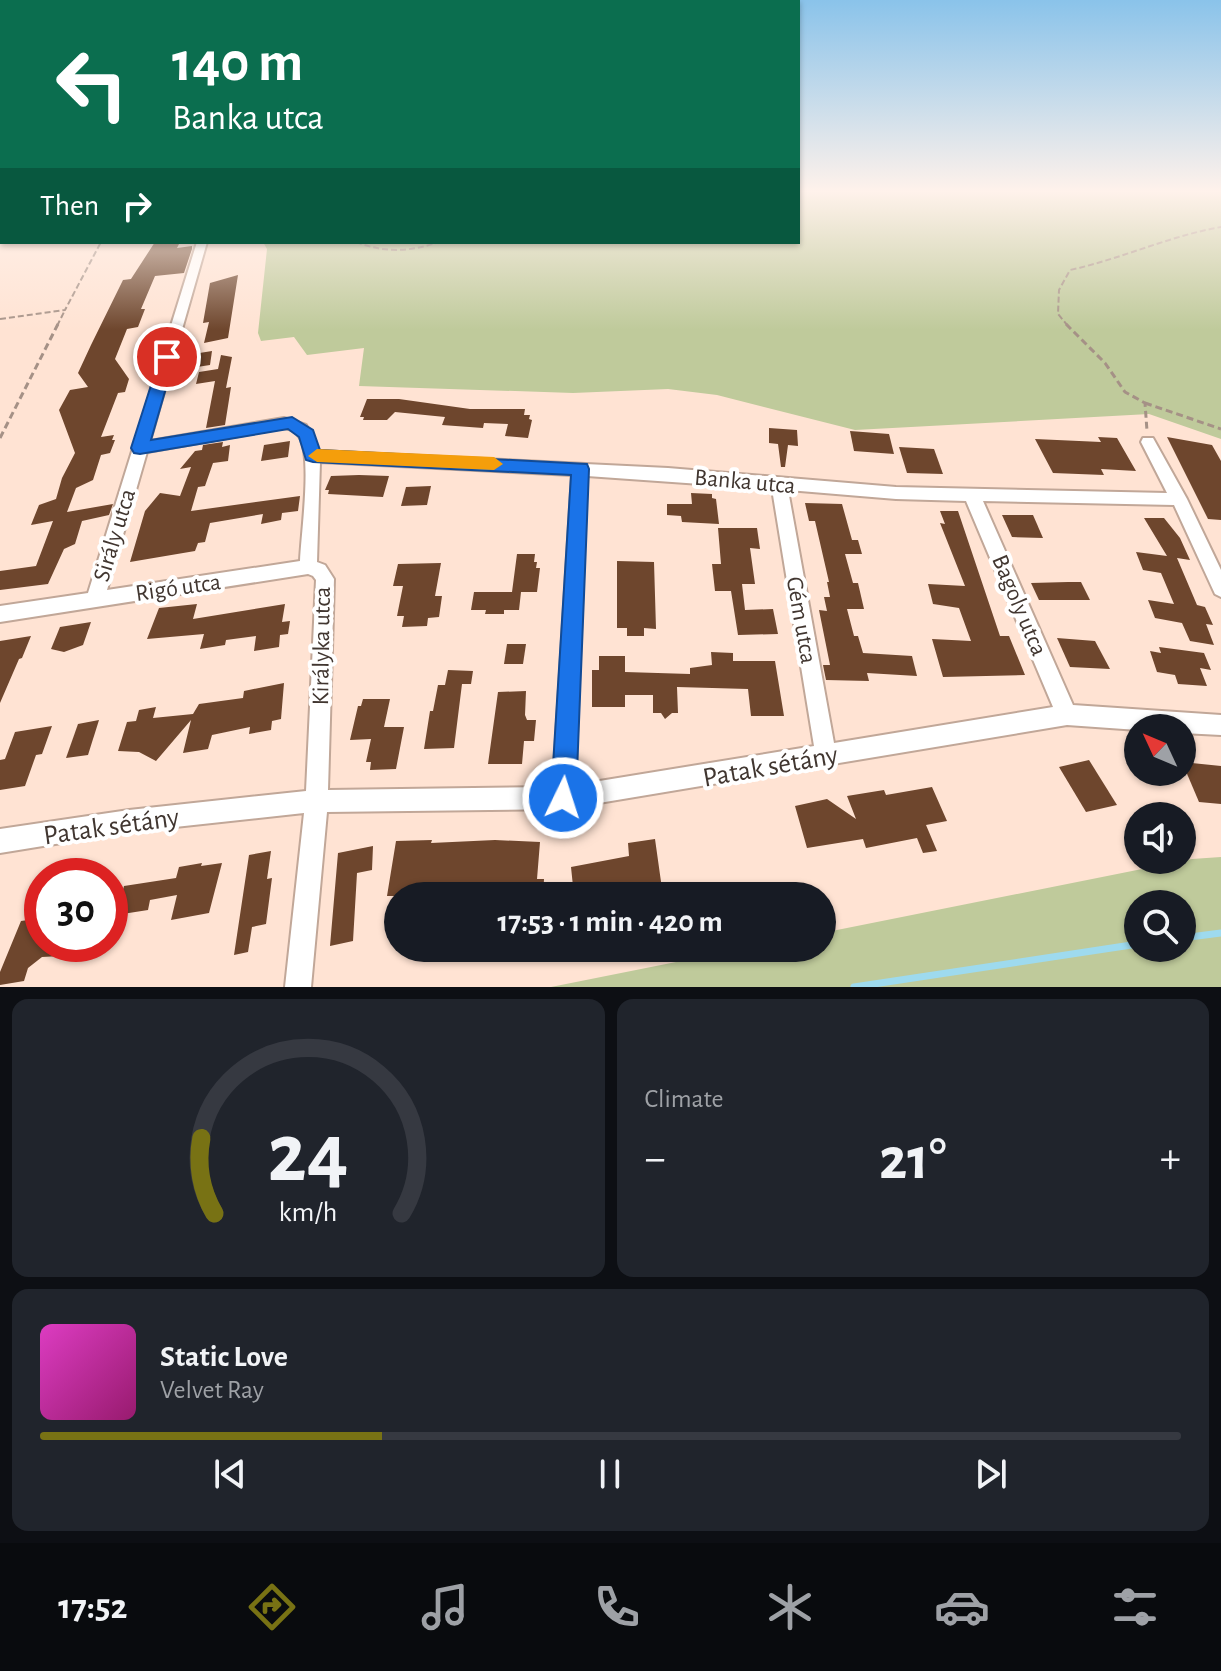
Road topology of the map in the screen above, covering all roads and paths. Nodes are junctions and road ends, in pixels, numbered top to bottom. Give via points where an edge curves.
1 (1176, 237) edge
2 (100, 244) edge
3 (201, 244) edge
4 (362, 244) edge
5 (432, 244) edge
6 (65, 310) junction
7 (0, 319) edge
8 (1145, 403) junction
9 (1221, 429) edge
10 (0, 438) edge
11 (1148, 442) joint
12 (140, 448) junction
13 (313, 456) junction
14 (580, 469) junction
15 (779, 485) junction
16 (972, 495) junction
17 (1179, 499) junction
18 (308, 567) junction
19 (1221, 589) edge
20 (95, 599) junction
21 (0, 614) edge
22 (1067, 715) junction
23 (1221, 725) edge
24 (826, 755) junction
25 (563, 798) junction
26 (317, 801) junction
27 (0, 841) edge
28 (298, 987) edge

1 - 8 path via 1070,270 1057,301 1058,314 1125,392
2 - 6 path
3 - 12 street, Sirály utca
4 - 5 path via 385,251
6 - 7 path
6 - 10 path
8 - 9 path
8 - 11 path
11 - 17 street
12 - 13 street via 292,423 307,434
12 - 20 street, Sirály utca
13 - 14 street, Banka utca
13 - 18 street, Királyka utca
14 - 15 street, Banka utca
14 - 25 street
15 - 16 street, Banka utca
15 - 24 street, Gém utca
16 - 17 street, Banka utca
16 - 22 street, Bagoly utca
17 - 19 street
18 - 20 street, Rigó utca
18 - 26 street, Királyka utca via 325,579
20 - 21 street, Rigó utca
22 - 23 street, Patak sétány
22 - 24 street, Patak sétány
24 - 25 street, Patak sétány
25 - 26 street, Patak sétány
26 - 27 street, Patak sétány
26 - 28 street

